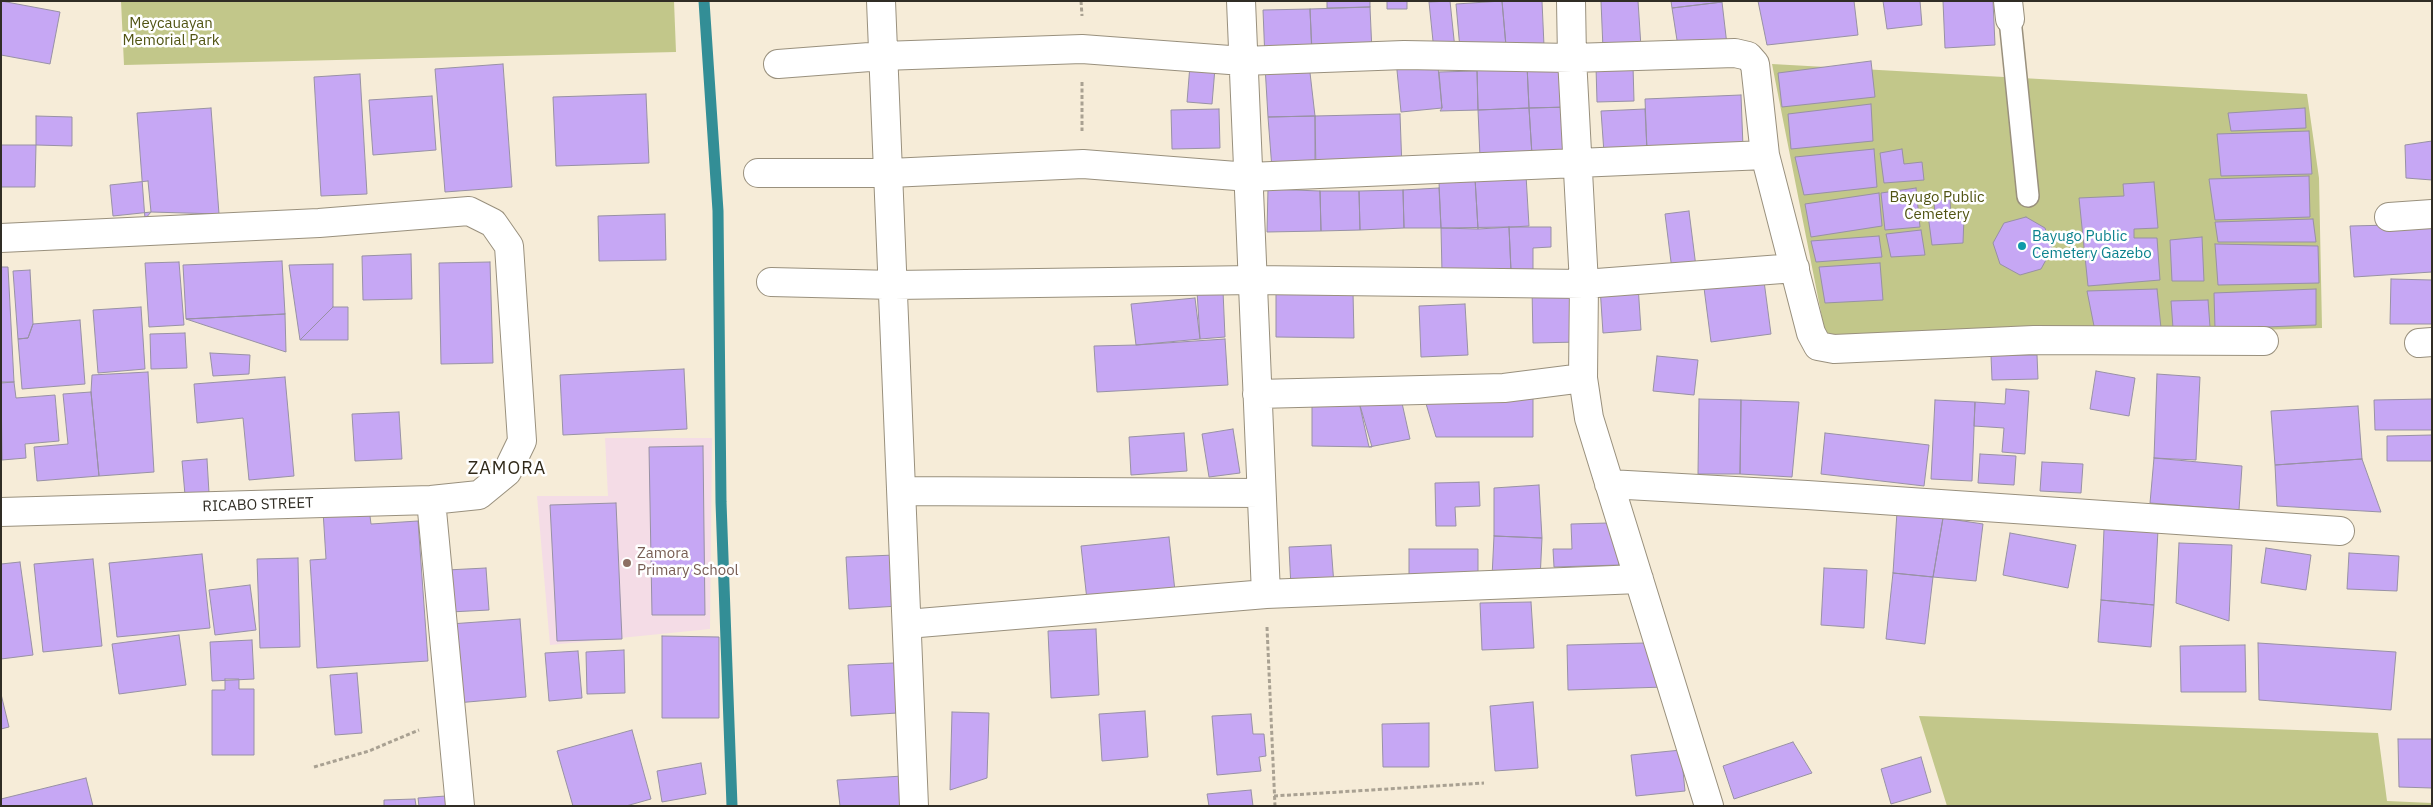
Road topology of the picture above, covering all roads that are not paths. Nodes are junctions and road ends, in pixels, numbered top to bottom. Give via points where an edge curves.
1 (881, 1) edge
2 (1241, 1) edge
3 (1572, 1) edge
4 (2009, 10) edge
5 (882, 56) junction
6 (1572, 58) junction
7 (1243, 61) junction
8 (778, 64) dead end
9 (1765, 155) junction
10 (1578, 163) junction
11 (758, 173) dead end
12 (890, 173) junction
13 (1249, 177) junction
14 (2028, 196) dead end
15 (2432, 214) edge
16 (2389, 217) dead end
17 (1, 238) edge
18 (1795, 268) junction
19 (1254, 280) junction
20 (771, 282) dead end
21 (1584, 284) junction
22 (894, 285) junction
23 (2264, 341) dead end
24 (1583, 378) junction
25 (1257, 394) junction
26 (1609, 484) junction
27 (902, 491) junction
28 (1261, 493) junction
29 (431, 500) junction
30 (1, 512) edge
31 (2340, 530) dead end
32 (1639, 579) junction
33 (1266, 594) junction
34 (907, 624) junction
35 (460, 806) edge
36 (914, 806) edge
37 (1709, 806) edge

1 - 5 street
2 - 7 street
3 - 6 street
4 - 14 lane
5 - 7 street via 1082,49
5 - 8 street
5 - 12 street
6 - 7 street via 1404,55
6 - 9 street via 1735,53 1748,56 1755,64
6 - 10 street
7 - 13 street
9 - 10 street
9 - 18 street
10 - 13 street
10 - 21 street
11 - 12 street
12 - 13 street via 1082,164
12 - 22 street
13 - 19 street
15 - 16 street
17 - 29 street, RICABO STREET via 319,223 469,211 493,223 509,246 522,441 507,472 479,495
18 - 21 street
18 - 23 street via 1810,333 1818,346 1834,349 2034,340
19 - 21 street
19 - 22 street
19 - 25 street
20 - 22 street
21 - 24 street
22 - 27 street
24 - 25 street via 1504,388
24 - 26 street via 1589,418
25 - 28 street
26 - 31 street
26 - 32 street
27 - 28 street
27 - 34 street
28 - 33 street
29 - 30 street, RICABO STREET
29 - 35 street
32 - 33 street
32 - 37 street
33 - 34 street
34 - 36 street

